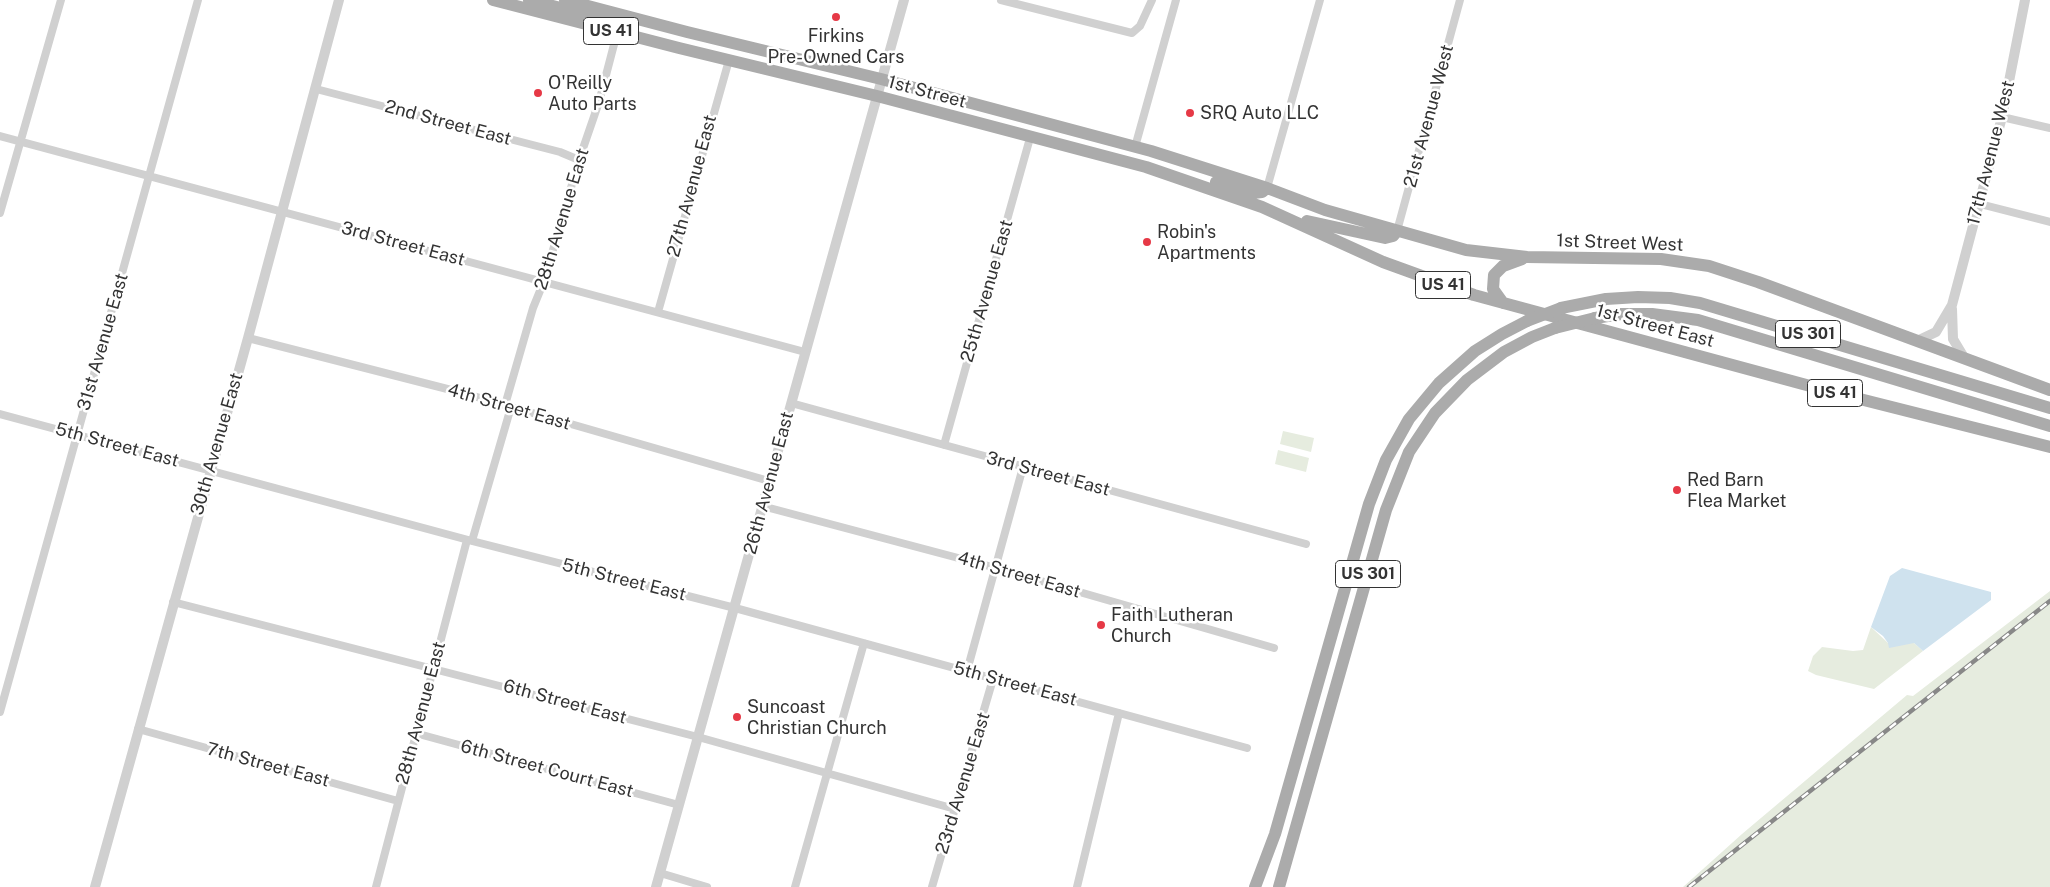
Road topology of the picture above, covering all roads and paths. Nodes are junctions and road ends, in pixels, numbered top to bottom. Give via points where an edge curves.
1 (61, 0) edge
2 (198, 0) edge
3 (339, 0) edge
4 (492, 0) edge
5 (529, 0) edge
6 (565, 0) edge
7 (904, 0) edge
8 (1002, 0) edge
9 (1152, 0) edge
10 (1176, 0) edge
11 (1320, 0) edge
12 (1460, 0) edge
13 (2025, 0) edge
14 (608, 12) junction
15 (617, 33) junction
16 (732, 43) junction
17 (729, 60) junction
18 (882, 79) junction
19 (316, 88) junction
20 (877, 96) junction
21 (2002, 117) junction
22 (2050, 128) edge
23 (0, 136) edge
24 (1030, 138) junction
25 (20, 142) junction
26 (1136, 148) junction
27 (1094, 153) junction
28 (579, 160) junction
29 (150, 177) junction
30 (1268, 188) junction
31 (1980, 204) junction
32 (1262, 207) joint
33 (281, 212) junction
34 (0, 213) edge
35 (1288, 219) junction
36 (2050, 222) edge
37 (1397, 232) junction
38 (1527, 257) junction
39 (544, 281) junction
40 (1503, 303) junction
41 (1952, 305) junction
42 (658, 312) junction
43 (248, 338) junction
44 (1917, 341) junction
45 (805, 352) junction
46 (1965, 359) junction
47 (2050, 390) edge
48 (791, 403) junction
49 (508, 406) junction
50 (2050, 408) edge
51 (0, 414) edge
52 (2050, 426) edge
53 (77, 434) junction
54 (944, 445) junction
55 (2050, 447) edge
56 (1023, 467) junction
57 (209, 471) junction
58 (769, 481) junction
59 (762, 506) junction
60 (470, 540) junction
61 (1306, 544) dead end
62 (996, 568) junction
63 (173, 602) junction
64 (735, 608) junction
65 (864, 643) junction
66 (1274, 648) dead end
67 (433, 668) junction
68 (967, 671) junction
69 (993, 679) junction
70 (0, 712) edge
71 (1119, 712) junction
72 (138, 729) junction
73 (415, 733) junction
74 (698, 737) junction
75 (1248, 748) dead end
76 (827, 774) junction
77 (398, 800) junction
78 (679, 804) junction
79 (955, 809) junction
80 (660, 873) junction
81 (94, 887) edge
82 (376, 887) edge
83 (656, 887) edge
84 (707, 887) edge
85 (795, 887) edge
86 (932, 887) edge
87 (1077, 887) edge
88 (1255, 887) edge
89 (1279, 887) edge

1 - 25 street
2 - 29 street, 31st Avenue East
3 - 19 street, 30th Avenue East
4 - 15 main road, 1st Street / US 41
5 - 14 main road via 596,17
6 - 14 main road, 1st Street / US 41
7 - 18 street, 26th Avenue East
8 - 9 street via 1132,33 1140,26
10 - 26 street
11 - 30 street
12 - 37 street, 21st Avenue West
13 - 21 street, 17th Avenue West
14 - 16 main road, 1st Street / US 41
15 - 16 main road via 626,26 706,45
15 - 17 main road, 1st Street / US 41
15 - 28 street, 28th Avenue East via 599,102
16 - 18 main road, 1st Street / US 41
17 - 20 main road, 1st Street / US 41
17 - 42 street, 27th Avenue East
18 - 20 street, 26th Avenue East
18 - 26 main road, 1st Street / US 41
19 - 28 street, 2nd Street East via 560,152
19 - 33 street, 30th Avenue East
20 - 24 main road, 1st Street / US 41
20 - 45 street, 26th Avenue East
21 - 22 street
21 - 31 street, 17th Avenue West
23 - 25 street, 3rd Street East
24 - 27 main road, 1st Street / US 41
24 - 54 street, 25th Avenue East
25 - 29 street, 3rd Street East
25 - 34 street
26 - 30 main road, 1st Street / US 41
27 - 30 main road via 1128,156 1253,193
27 - 32 main road, 1st Street / US 41 via 1190,181
28 - 39 street, 28th Avenue East
29 - 33 street, 3rd Street East
29 - 53 street, 31st Avenue East
30 - 35 main road via 1272,205
30 - 37 main road, 1st Street West / US 41
31 - 36 street
31 - 41 street, 17th Avenue West
32 - 35 main road, 1st Street East / US 41
33 - 39 street, 3rd Street East
33 - 43 street, 30th Avenue East
35 - 37 main road via 1385,238
35 - 40 main road, 1st Street East / US 41 via 1399,268
37 - 38 main road, 1st Street West / US 41 via 1466,250
38 - 40 main road via 1503,266 1494,275 1494,289
38 - 44 main road, 1st Street West / US 41 via 1653,258 1701,264
39 - 42 street, 3rd Street East
39 - 49 street, 28th Avenue East via 533,308
40 - 55 main road, 1st Street East / US 41 via 1827,391
41 - 44 street, 17th Avenue West via 1936,332
41 - 46 street, 17th Avenue West via 1952,335
42 - 45 street, 3rd Street East
43 - 49 street, 4th Street East
43 - 57 street, 30th Avenue East
44 - 46 main road, 1st Street West / US 41
45 - 48 street, 26th Avenue East
46 - 47 main road, 1st Street West / US 41
48 - 54 street, 3rd Street East
48 - 58 street, 26th Avenue East
49 - 58 street, 4th Street East
49 - 60 street, 28th Avenue East
50 - 88 main road, US 301, bridge via 1700,303 1670,298 1606,299 1561,308 1527,321 1475,351 1439,383 1409,419 1386,460 1369,504 1276,834
51 - 53 street, 5th Street East
52 - 89 main road, US 301, bridge via 1698,320 1652,314 1596,318 1555,328 1504,352 1444,402 1425,426 1402,466 1386,510
53 - 57 street, 5th Street East
53 - 70 street, 31st Avenue East
54 - 56 street, 3rd Street East
56 - 61 street, 3rd Street East
56 - 62 street
57 - 60 street, 5th Street East
57 - 63 street, 30th Avenue East
58 - 59 street, 26th Avenue East
59 - 62 street, 4th Street East
59 - 64 street, 26th Avenue East
60 - 64 street, 5th Street East
60 - 67 street, 28th Avenue East
62 - 66 street, 4th Street East
62 - 68 street
63 - 67 street, 6th Street East
63 - 72 street, 30th Avenue East
64 - 65 street, 5th Street East
64 - 74 street, 26th Avenue East
65 - 68 street, 5th Street East
65 - 76 street
67 - 73 street, 28th Avenue East
67 - 74 street, 6th Street East
68 - 69 street, 5th Street East
69 - 71 street, 5th Street East
69 - 79 street, 23rd Avenue East
71 - 75 street, 5th Street East
71 - 87 street
72 - 77 street, 7th Street East
72 - 81 street, 30th Avenue East
73 - 77 street, 28th Avenue East
73 - 78 street, 6th Street Court East
74 - 76 street, 6th Street East
74 - 78 street, 26th Avenue East
76 - 79 street, 6th Street East
76 - 85 street
77 - 82 street, 28th Avenue East
78 - 80 street, 26th Avenue East
79 - 86 street, 23rd Avenue East
80 - 83 street, 26th Avenue East
80 - 84 street

